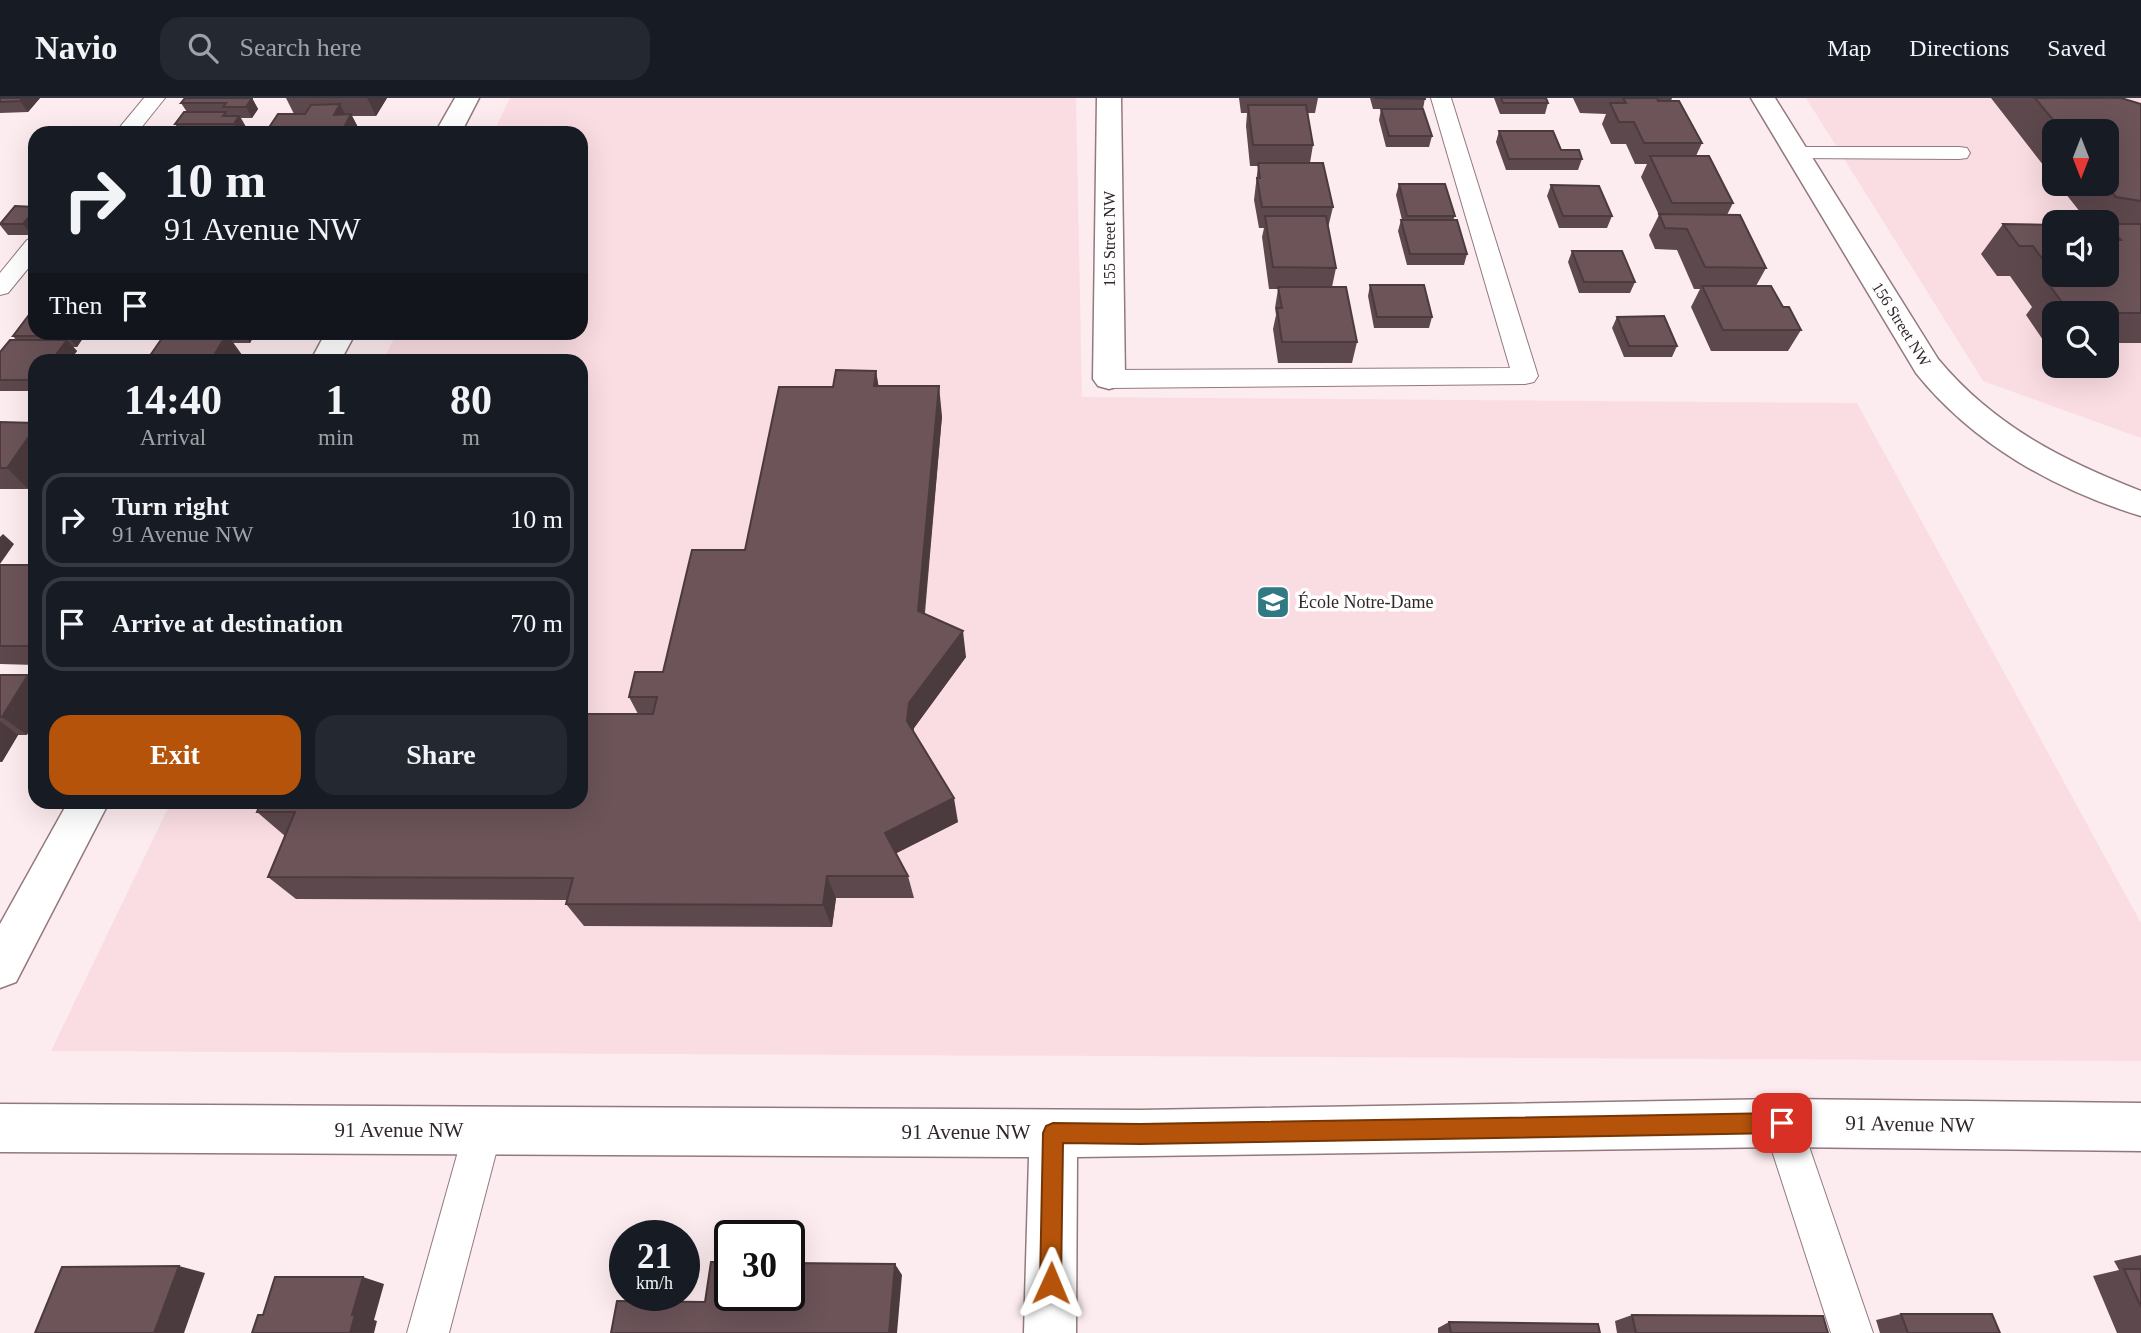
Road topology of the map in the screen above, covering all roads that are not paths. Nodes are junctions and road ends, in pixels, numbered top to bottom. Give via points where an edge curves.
1 (155, 98) edge
2 (467, 98) edge
3 (1109, 98) edge
4 (1441, 98) edge
5 (1763, 98) edge
6 (132, 126) edge
7 (452, 126) edge
8 (1798, 153) junction
9 (1959, 153) dead end
10 (28, 254) edge
11 (0, 288) edge
12 (1109, 379) joint
13 (2141, 504) edge
14 (85, 809) edge
15 (0, 967) edge
16 (1782, 1123) junction
17 (2141, 1127) edge
18 (0, 1128) edge
19 (483, 1130) junction
20 (1053, 1133) junction
21 (428, 1333) edge
22 (1050, 1333) edge
23 (1852, 1333) edge

1 - 6 lane
2 - 7 street
3 - 12 street, 155 Street NW
4 - 12 lane via 1525,376
5 - 8 street, 156 Street NW
8 - 9 lane
8 - 13 street, 156 Street NW via 1927,366 1958,402 2010,442
10 - 11 lane
14 - 15 street
16 - 17 street, 91 Avenue NW
16 - 20 street, 91 Avenue NW
16 - 23 lane
18 - 19 street, 91 Avenue NW
19 - 20 street, 91 Avenue NW
19 - 21 lane
20 - 22 street

